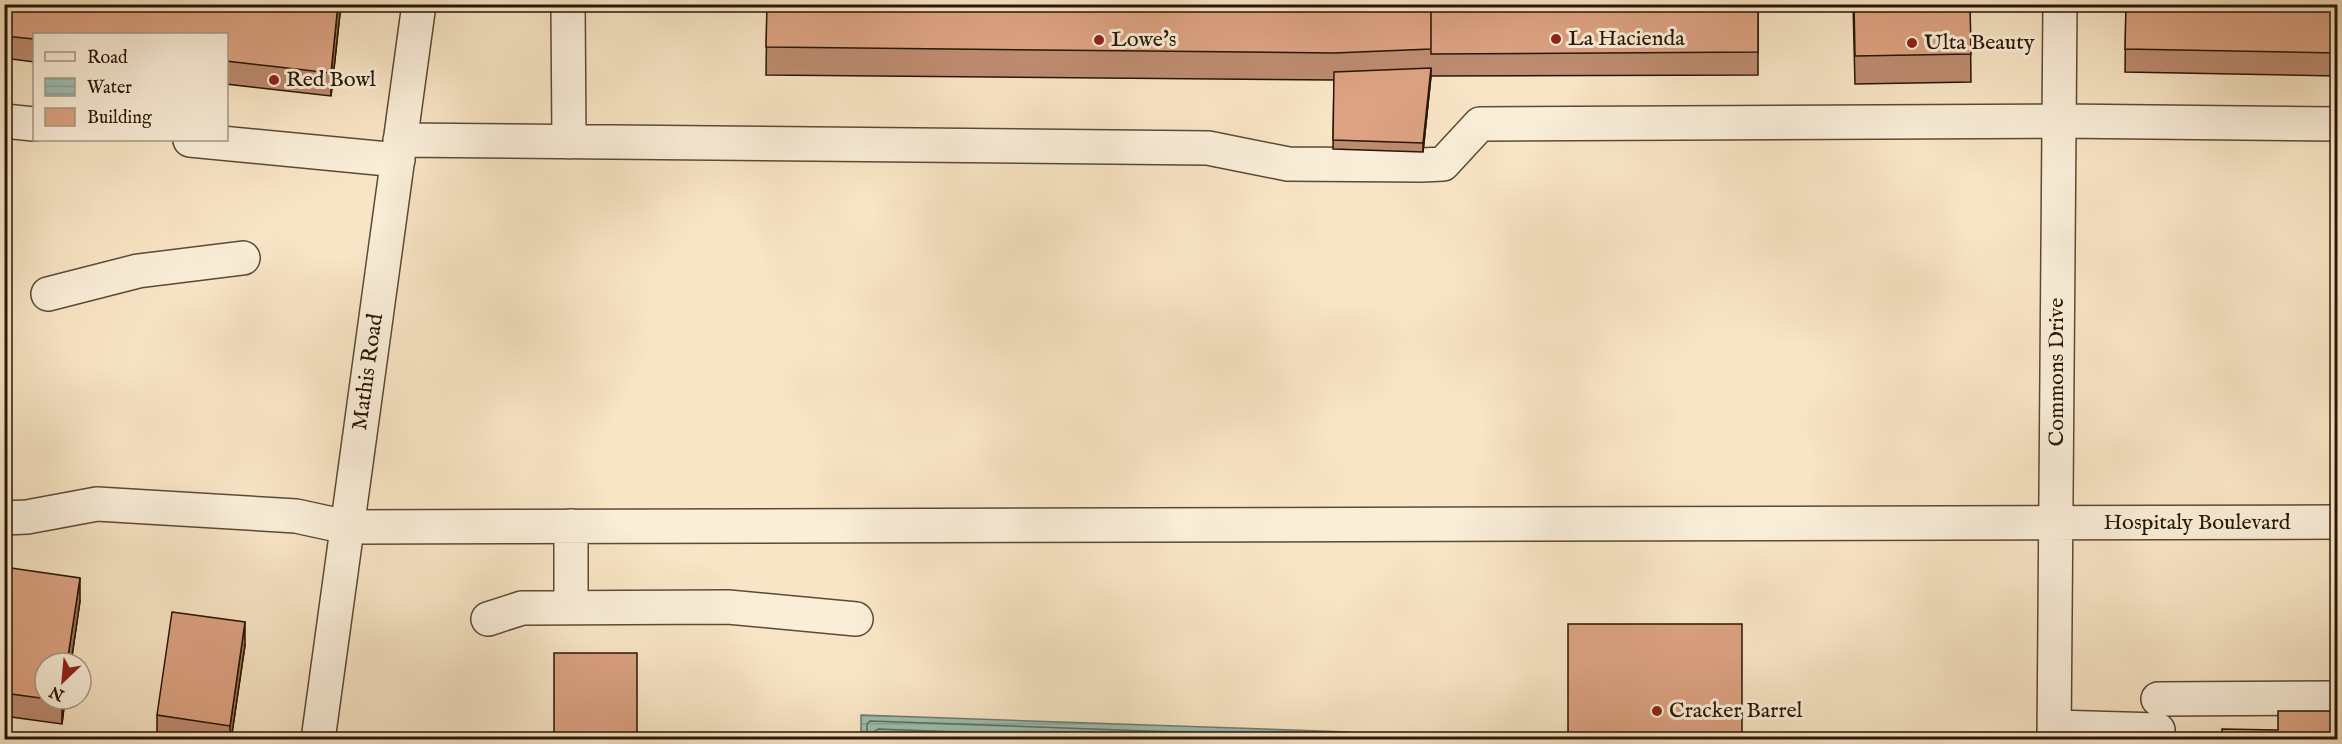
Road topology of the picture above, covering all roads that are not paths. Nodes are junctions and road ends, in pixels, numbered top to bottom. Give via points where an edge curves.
1 (419, 4) edge
2 (568, 4) edge
3 (2060, 4) edge
4 (4, 121) edge
5 (2060, 121) junction
6 (33, 124) edge
7 (2337, 124) edge
8 (211, 141) edge
9 (569, 142) junction
10 (399, 150) junction
11 (243, 258) dead end
12 (48, 294) dead end
13 (4, 518) edge
14 (2337, 522) edge
15 (2056, 524) junction
16 (571, 526) junction
17 (347, 527) junction
18 (571, 608) junction
19 (488, 619) dead end
20 (856, 619) dead end
21 (2337, 698) edge
22 (2054, 733) edge
23 (318, 740) edge

1 - 10 street, Mathis Road
2 - 9 street
3 - 5 street, Commons Drive
4 - 6 street
5 - 7 street
5 - 9 street via 1480,123 1443,164 1288,164 1208,148
5 - 15 street, Commons Drive
8 - 10 street
9 - 10 street
10 - 17 street, Mathis Road
11 - 12 street via 138,271
13 - 17 street, Hospitaly Boulevard via 97,504 296,516
14 - 15 street, Hospitaly Boulevard
15 - 16 street, Hospitaly Boulevard
15 - 22 street, Commons Drive
16 - 17 street, Hospitaly Boulevard
16 - 18 street
17 - 23 street, Mathis Road
18 - 19 street via 522,608
18 - 20 street via 728,607
21 - 22 street via 2158,714

